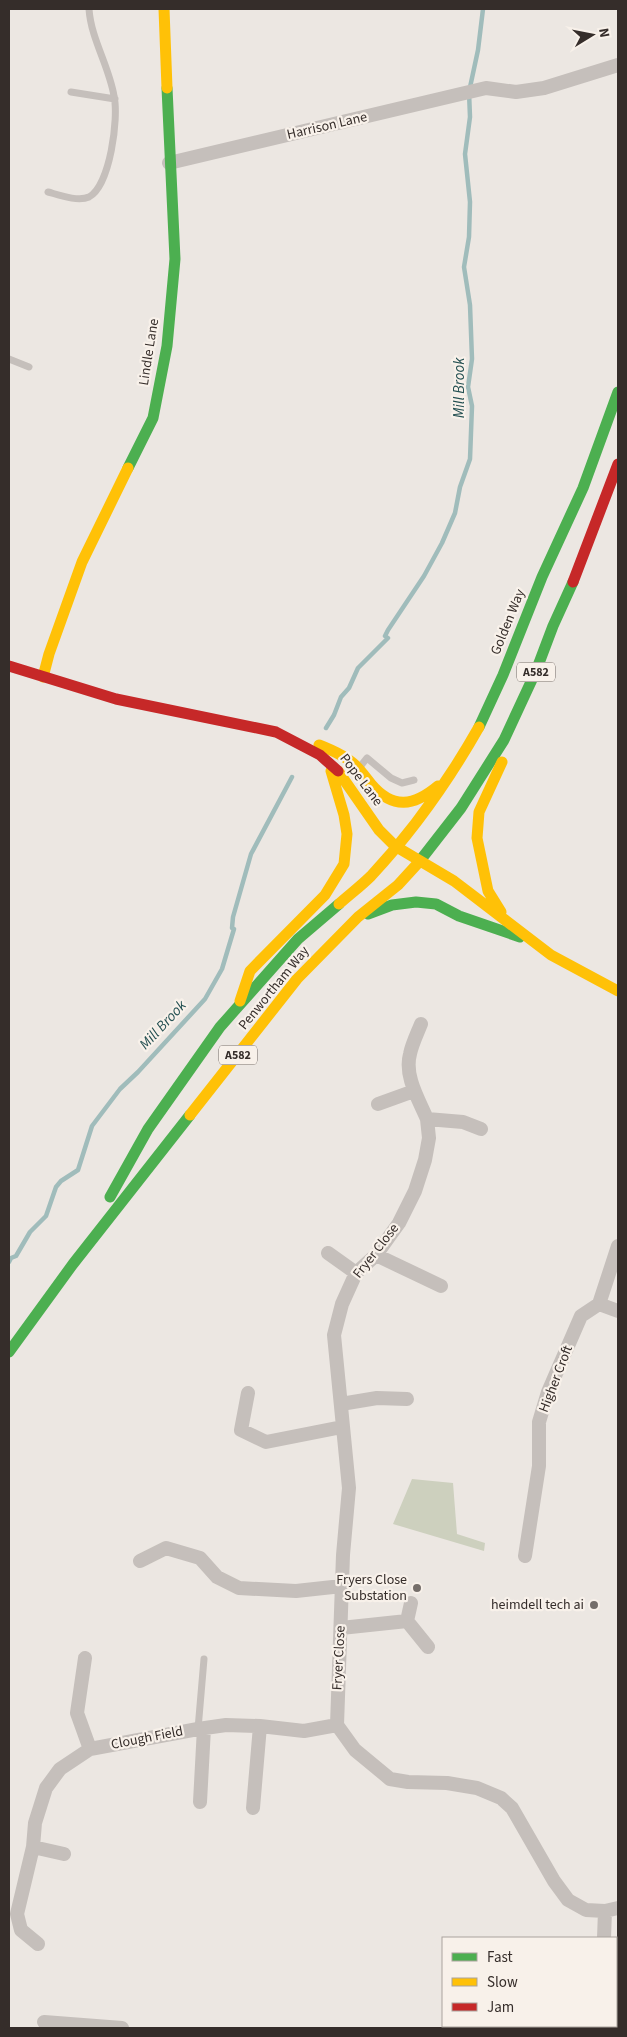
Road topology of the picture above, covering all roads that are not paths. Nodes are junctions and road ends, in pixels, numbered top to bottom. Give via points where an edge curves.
1 (89, 9) edge
2 (164, 9) edge
3 (618, 65) edge
4 (71, 92) dead end
5 (115, 99) junction
6 (169, 163) junction
7 (48, 192) dead end
8 (9, 359) edge
9 (29, 367) dead end
10 (618, 392) edge
11 (618, 464) edge
12 (553, 626) junction
13 (9, 666) edge
14 (43, 677) junction
15 (296, 742) junction
16 (328, 762) junction
17 (359, 768) junction
18 (449, 777) junction
19 (414, 780) dead end
20 (395, 846) junction
21 (419, 862) junction
22 (358, 918) junction
23 (506, 919) junction
24 (531, 940) junction
25 (618, 991) edge
26 (238, 1007) junction
27 (421, 1024) dead end
28 (414, 1091) junction
29 (378, 1104) dead end
30 (427, 1119) junction
31 (482, 1129) dead end
32 (618, 1246) edge
33 (328, 1253) dead end
34 (376, 1255) junction
35 (73, 1264) junction
36 (356, 1273) junction
37 (441, 1286) dead end
38 (599, 1304) junction
39 (618, 1311) edge
40 (9, 1352) edge
41 (248, 1393) dead end
42 (407, 1399) dead end
43 (341, 1404) junction
44 (342, 1427) junction
45 (524, 1556) dead end
46 (140, 1561) dead end
47 (342, 1586) junction
48 (411, 1603) dead end
49 (407, 1622) junction
50 (341, 1628) junction
51 (428, 1647) dead end
52 (85, 1658) dead end
53 (204, 1659) dead end
54 (337, 1724) junction
55 (260, 1726) junction
56 (201, 1728) junction
57 (90, 1749) junction
58 (200, 1802) dead end
59 (253, 1808) dead end
60 (33, 1847) junction
61 (64, 1854) dead end
62 (611, 1909) edge
63 (604, 1937) edge
64 (38, 1944) dead end
65 (44, 2022) dead end
66 (122, 2028) edge

1 - 5 lane via 90,26 110,76
2 - 6 main road, Lindle Lane
3 - 6 street, Harrison Lane via 544,88 516,92 486,88
4 - 5 lane
5 - 7 lane via 110,155 97,190 80,199
6 - 14 main road, Lindle Lane via 175,259 167,346 153,418 82,562
8 - 9 lane
10 - 18 main road, Golden Way / A582 via 582,488 503,675 478,728
11 - 12 main road, A582
12 - 21 main road, A582 via 504,740 461,808
12 - 23 main road via 548,660 538,690 479,812 477,838 488,891
13 - 14 main road, Pope Lane
14 - 15 main road, Pope Lane via 116,699 257,726
15 - 16 main road, Pope Lane
15 - 17 main road via 317,744
16 - 20 main road, Pope Lane via 338,771 379,830
16 - 26 main road via 347,834 344,864 325,895 250,971
17 - 18 main road via 372,786 389,800 402,804 417,801
17 - 19 lane via 367,758 391,778 402,782
18 - 20 main road, Golden Way / A582
20 - 21 main road, Pope Lane
20 - 26 main road, Penwortham Way / A582 via 370,877 298,939
21 - 22 main road, Penwortham Way / A582 via 398,886
21 - 23 main road, Pope Lane
22 - 24 main road via 392,905 436,904 460,916
22 - 35 main road, Penwortham Way / A582 via 297,980
23 - 24 main road, Pope Lane
24 - 25 main road, Pope Lane via 550,955
26 - 35 main road, Penwortham Way / A582 via 220,1027 148,1129
27 - 28 street via 409,1056
28 - 29 street
28 - 30 street
30 - 31 street via 462,1122
30 - 34 street, Fryer Close via 425,1160 415,1191
32 - 38 street
33 - 36 street
34 - 36 street, Fryer Close
34 - 37 street
35 - 40 main road, Penwortham Way / A582
36 - 43 street, Fryer Close via 342,1304 334,1335
38 - 39 street
38 - 45 street, Higher Croft via 581,1316 548,1392 540,1422 539,1466
41 - 44 street via 240,1430 266,1442
42 - 43 street via 377,1398
43 - 44 street, Fryer Close
44 - 47 street, Fryer Close via 349,1488
46 - 47 street via 166,1548 200,1558 217,1577 239,1588 296,1591
47 - 50 street, Fryer Close
48 - 49 street
49 - 50 street
49 - 51 street
50 - 54 street, Fryer Close
52 - 57 street via 77,1713
53 - 56 lane
54 - 55 street, Clough Field via 304,1731
54 - 62 street via 355,1750 390,1778 477,1788 501,1798 512,1808 568,1900 586,1910
55 - 56 street, Clough Field
55 - 59 street
56 - 57 street, Clough Field
56 - 58 street, Clough Field
57 - 60 street, Clough Field via 60,1769 46,1788 35,1823
60 - 61 street
60 - 64 street, Clough Field via 17,1914 21,1930
62 - 63 street
65 - 66 street

